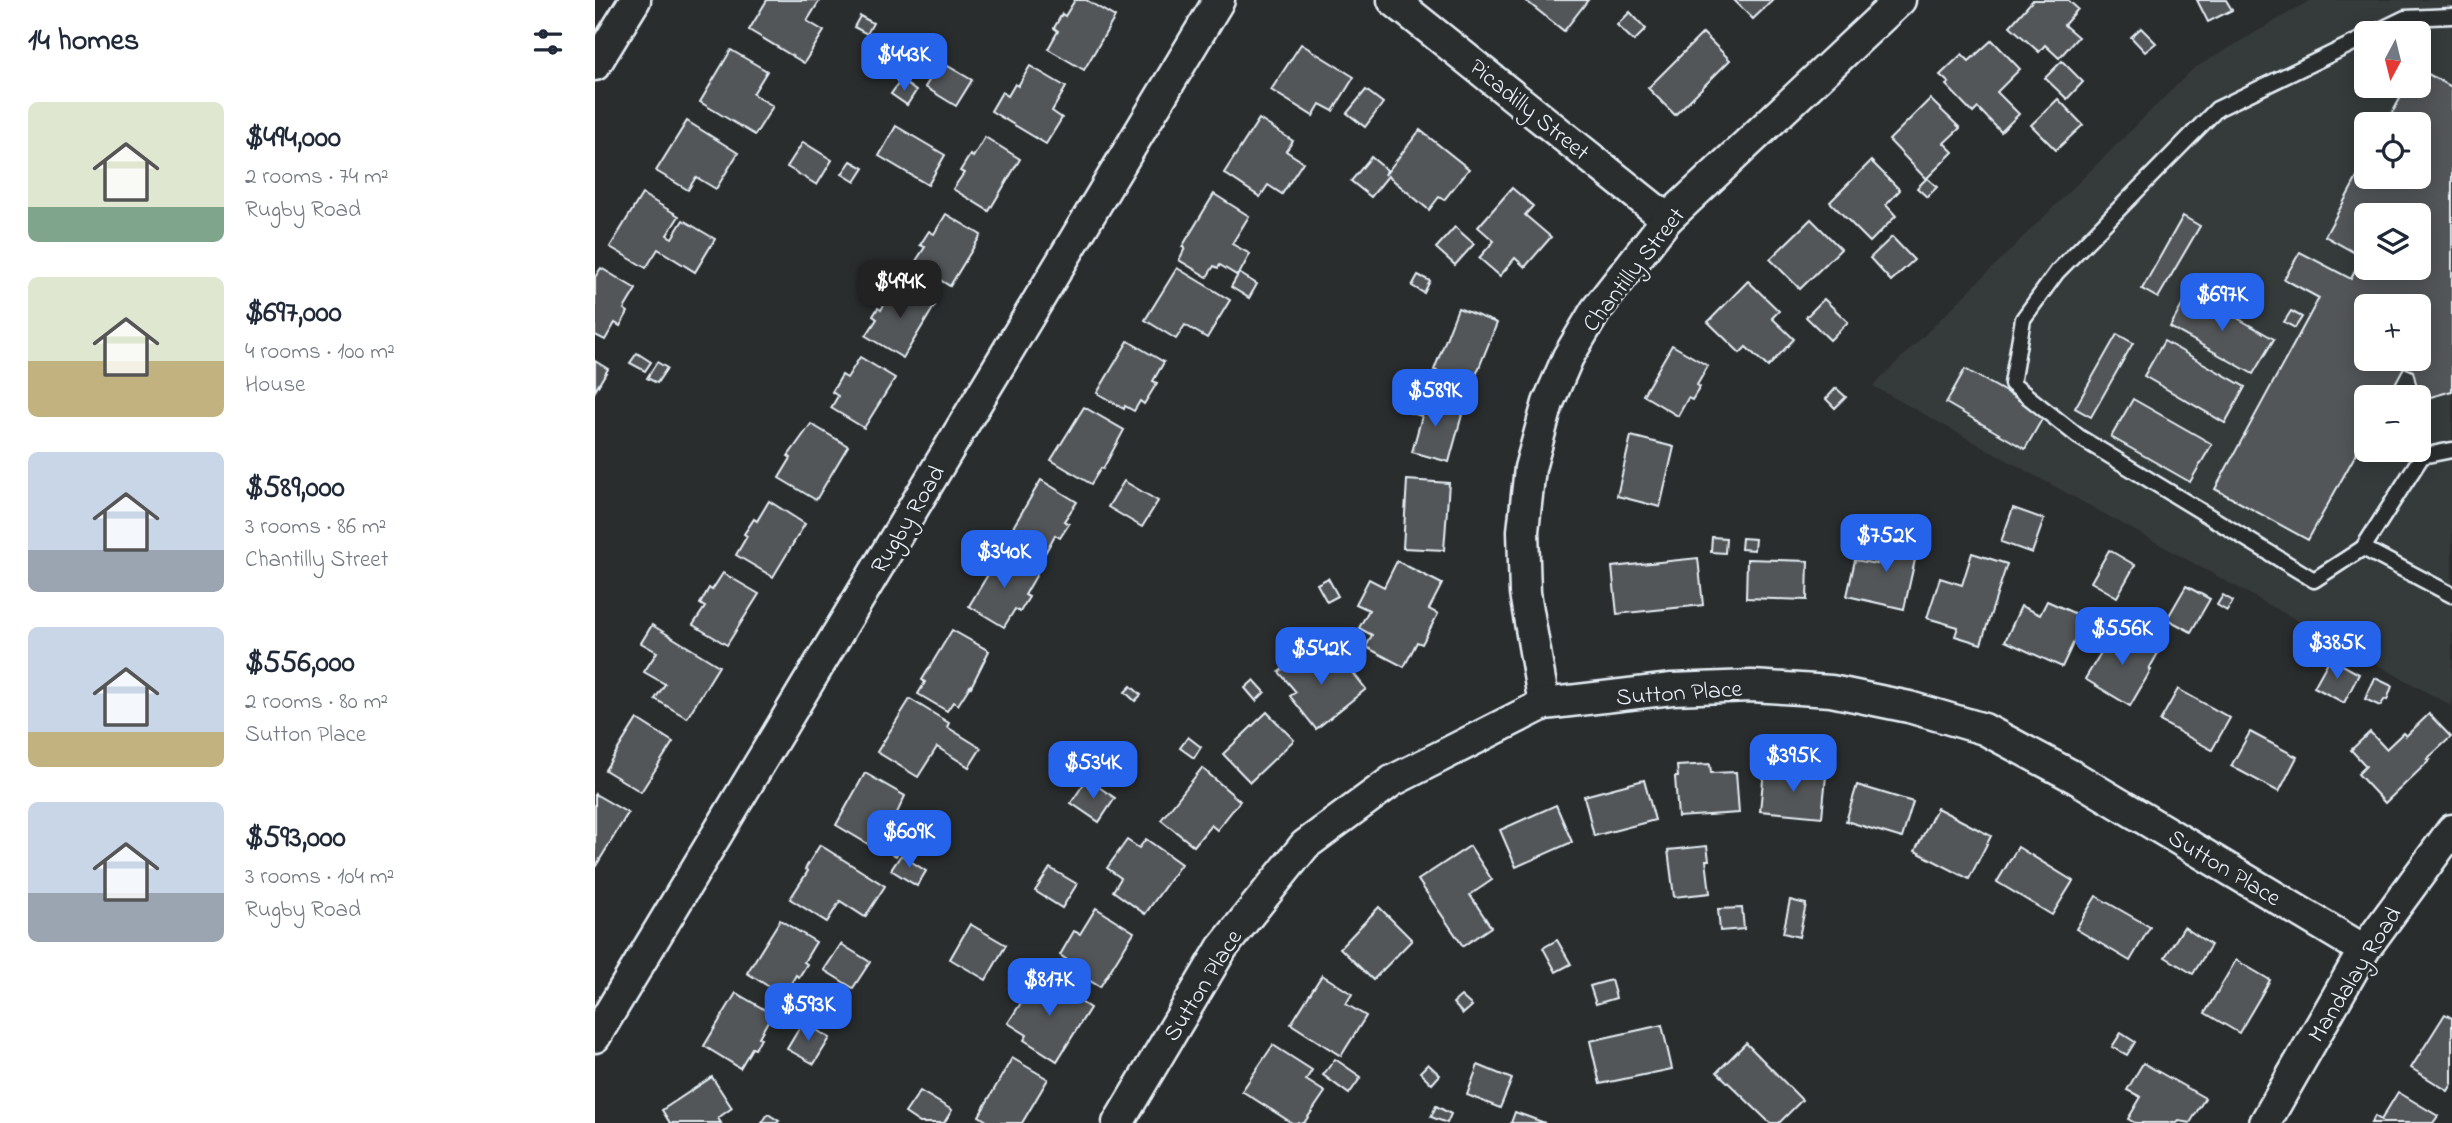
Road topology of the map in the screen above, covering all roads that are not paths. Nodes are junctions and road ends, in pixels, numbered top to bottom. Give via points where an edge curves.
1 (635, 0) edge
2 (1219, 0) edge
3 (1393, 0) edge
4 (1900, 0) edge
5 (2452, 16) edge
6 (2399, 21) edge
7 (2354, 43) edge
8 (595, 65) edge
9 (1667, 219) junction
10 (2452, 450) edge
11 (2363, 548) junction
12 (2452, 595) edge
13 (1544, 704) junction
14 (2452, 830) edge
15 (2364, 950) junction
16 (595, 1037) edge
17 (1118, 1123) edge
18 (2265, 1123) edge

1 - 8 street
2 - 16 street, Rugby Road
3 - 9 street, Picadilly Street
4 - 9 street, Chantilly Street
5 - 6 lane
7 - 11 lane via 2217,109 2057,272 2023,319 2012,384 2079,437 2314,580
9 - 13 street, Chantilly Street via 1595,310 1568,357 1548,403 1530,468 1523,531 1525,593
10 - 11 lane via 2422,456
11 - 12 lane
13 - 15 street, Sutton Place via 1672,688 1818,690 1909,707 1984,729
13 - 17 street, Sutton Place via 1392,781 1305,845 1222,948
14 - 15 street, Mandalay Road
15 - 18 street, Mandalay Road

